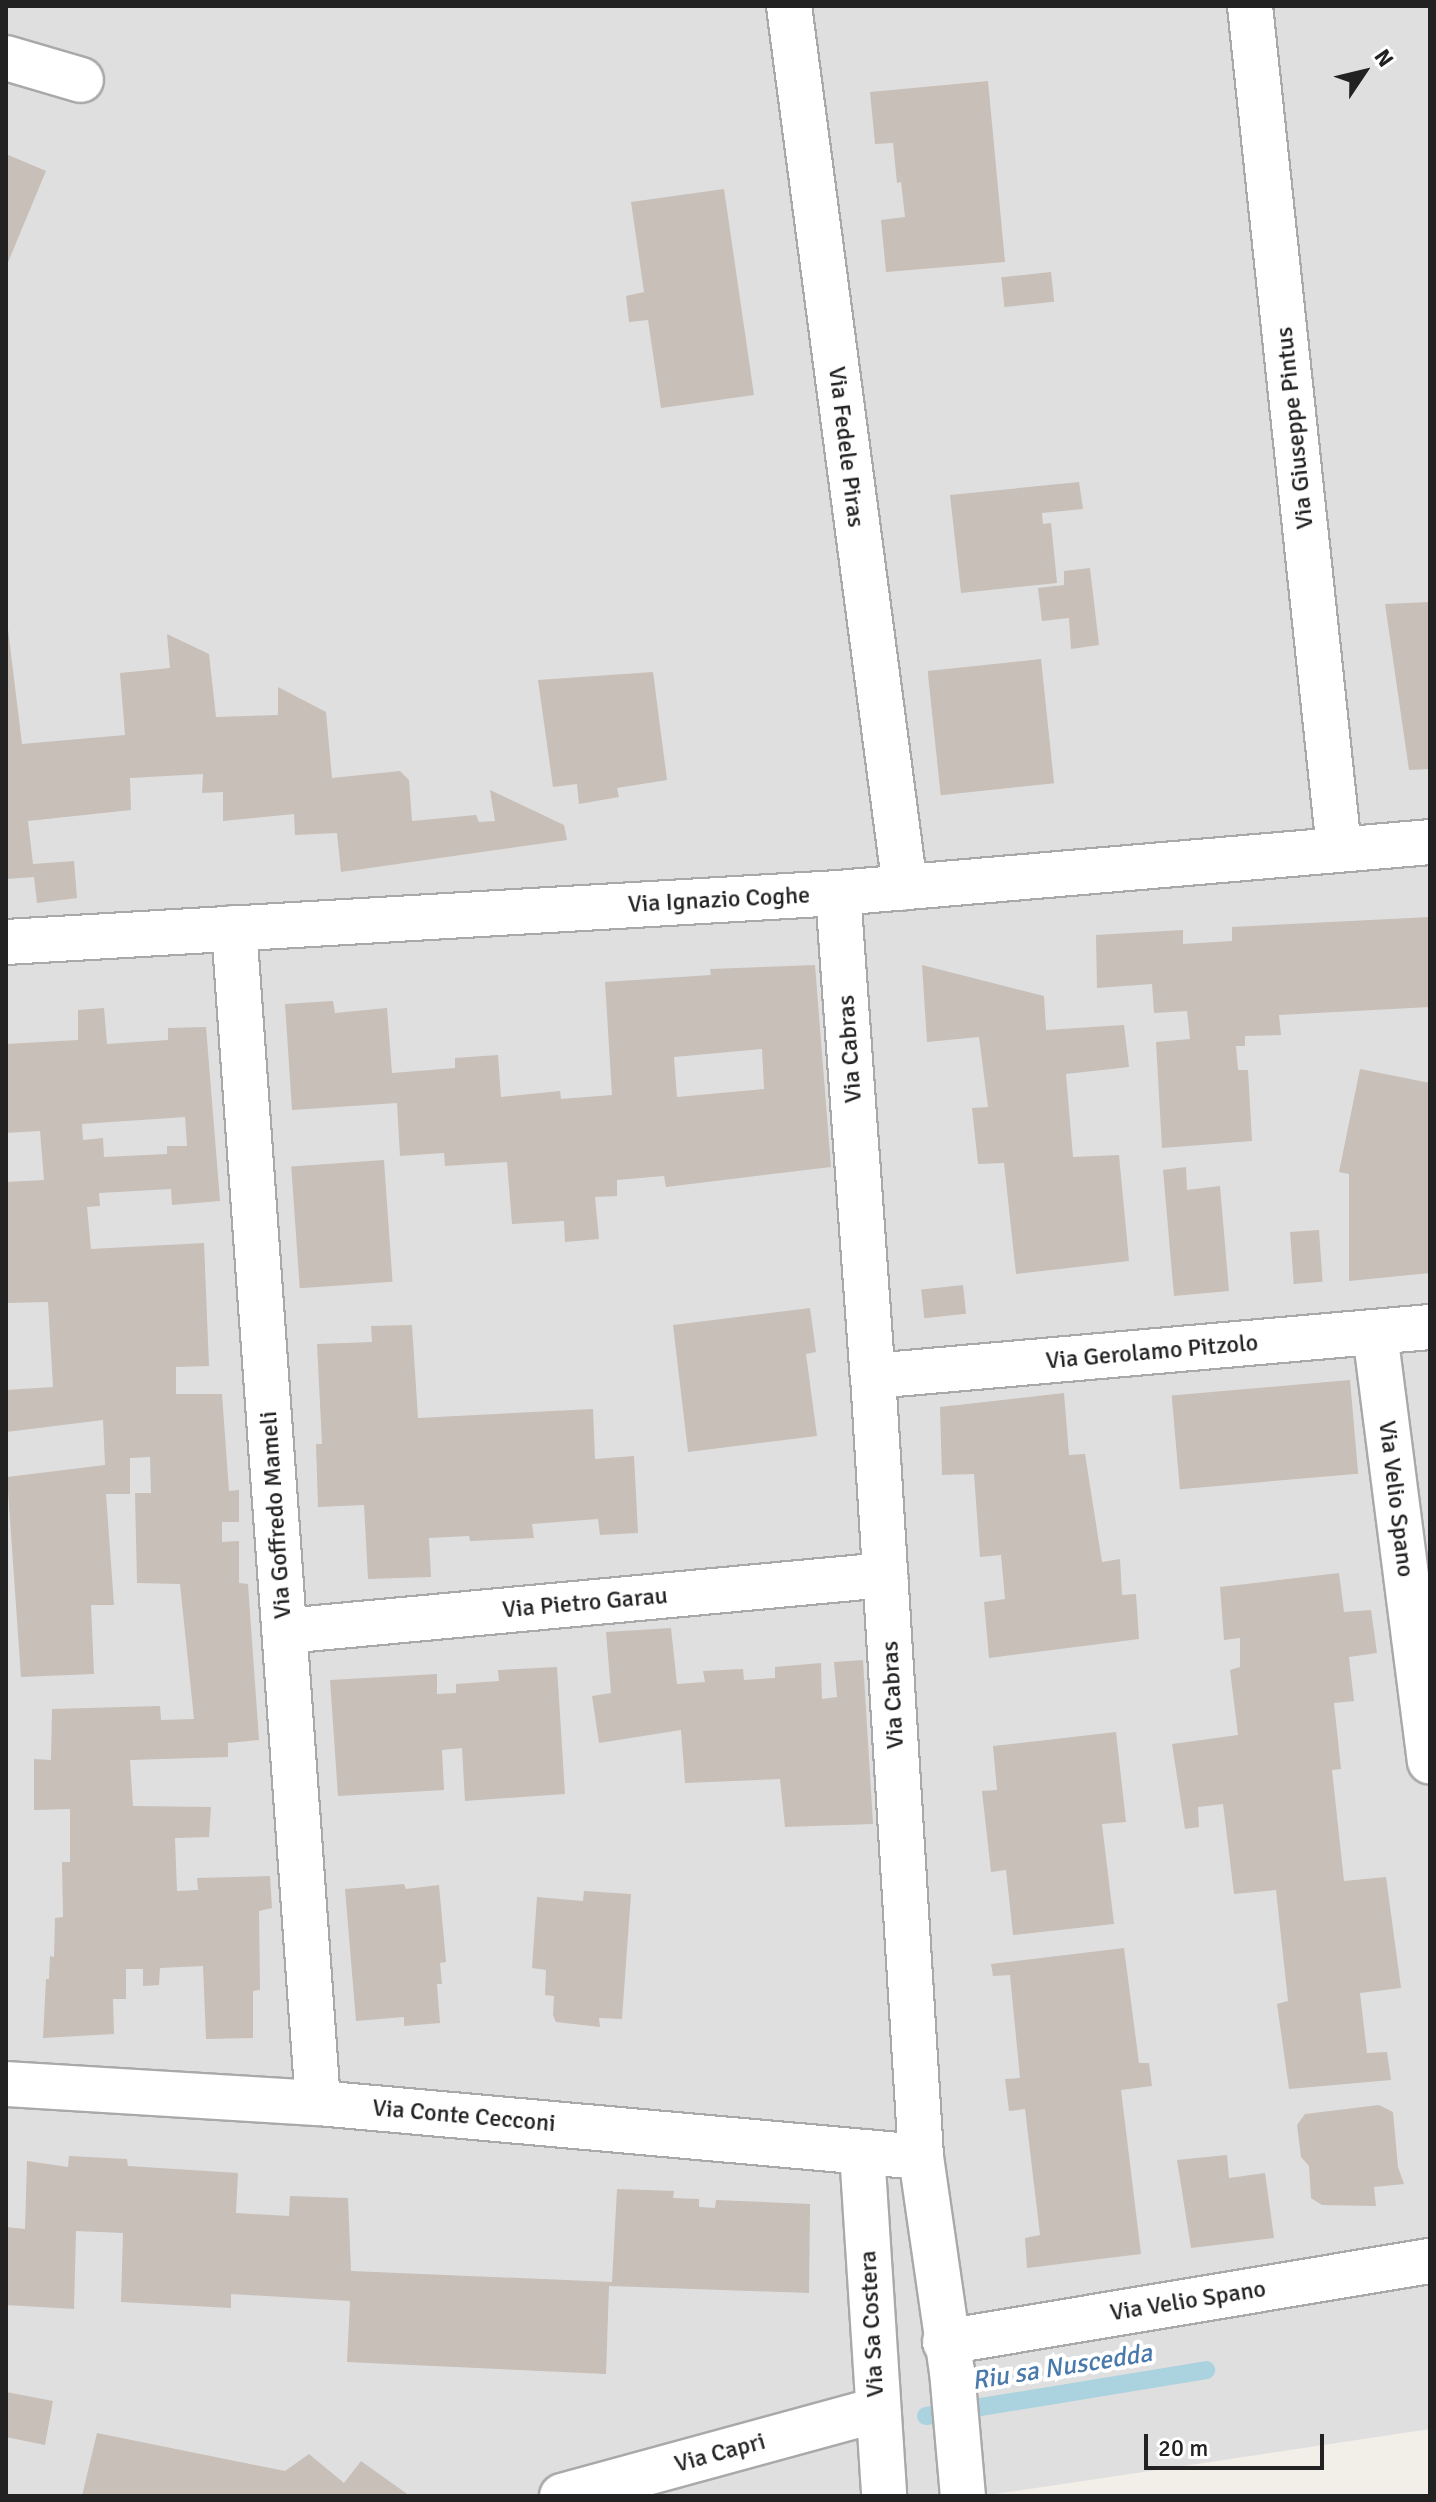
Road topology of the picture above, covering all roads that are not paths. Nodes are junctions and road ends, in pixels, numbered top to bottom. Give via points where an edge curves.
1 (789, 6) edge
2 (1250, 6) edge
3 (6, 58) edge
4 (81, 80) dead end
5 (1430, 842) edge
6 (1339, 849) junction
7 (905, 887) junction
8 (838, 893) junction
9 (234, 928) junction
10 (6, 942) edge
11 (1430, 1327) edge
12 (1375, 1333) junction
13 (873, 1376) junction
14 (885, 1575) junction
15 (285, 1631) junction
16 (1430, 1761) edge
17 (6, 2084) edge
18 (318, 2103) junction
19 (862, 2152) junction
20 (921, 2157) junction
21 (1430, 2261) edge
22 (949, 2356) junction
23 (877, 2410) junction
24 (962, 2475) edge
25 (562, 2496) edge
26 (884, 2496) edge

1 - 7 street, Via Fedele Piras
2 - 6 street, Via Giuseppe Pintus
3 - 4 street
5 - 6 street, Via Ignazio Coghe
6 - 7 street, Via Ignazio Coghe
7 - 8 street, Via Ignazio Coghe
8 - 9 street, Via Ignazio Coghe
8 - 13 street, Via Cabras
9 - 10 street, Via Ignazio Coghe
9 - 15 street, Via Goffredo Mameli
11 - 12 street, Via Gerolamo Pitzolo
12 - 13 street, Via Gerolamo Pitzolo
12 - 16 street, Via Velio Spano
13 - 14 street, Via Cabras
14 - 15 street, Via Pietro Garau
14 - 20 street, Via Cabras
15 - 18 street, Via Goffredo Mameli
17 - 18 street, Via Conte Cecconi
18 - 19 street, Via Conte Cecconi
19 - 20 street, Via Conte Cecconi
19 - 23 street, Via Sa Costera
20 - 22 street, Via Cabras
21 - 22 street, Via Velio Spano
22 - 24 street, Via Cabras
23 - 25 street, Via Capri
23 - 26 street, Via Sa Costera

